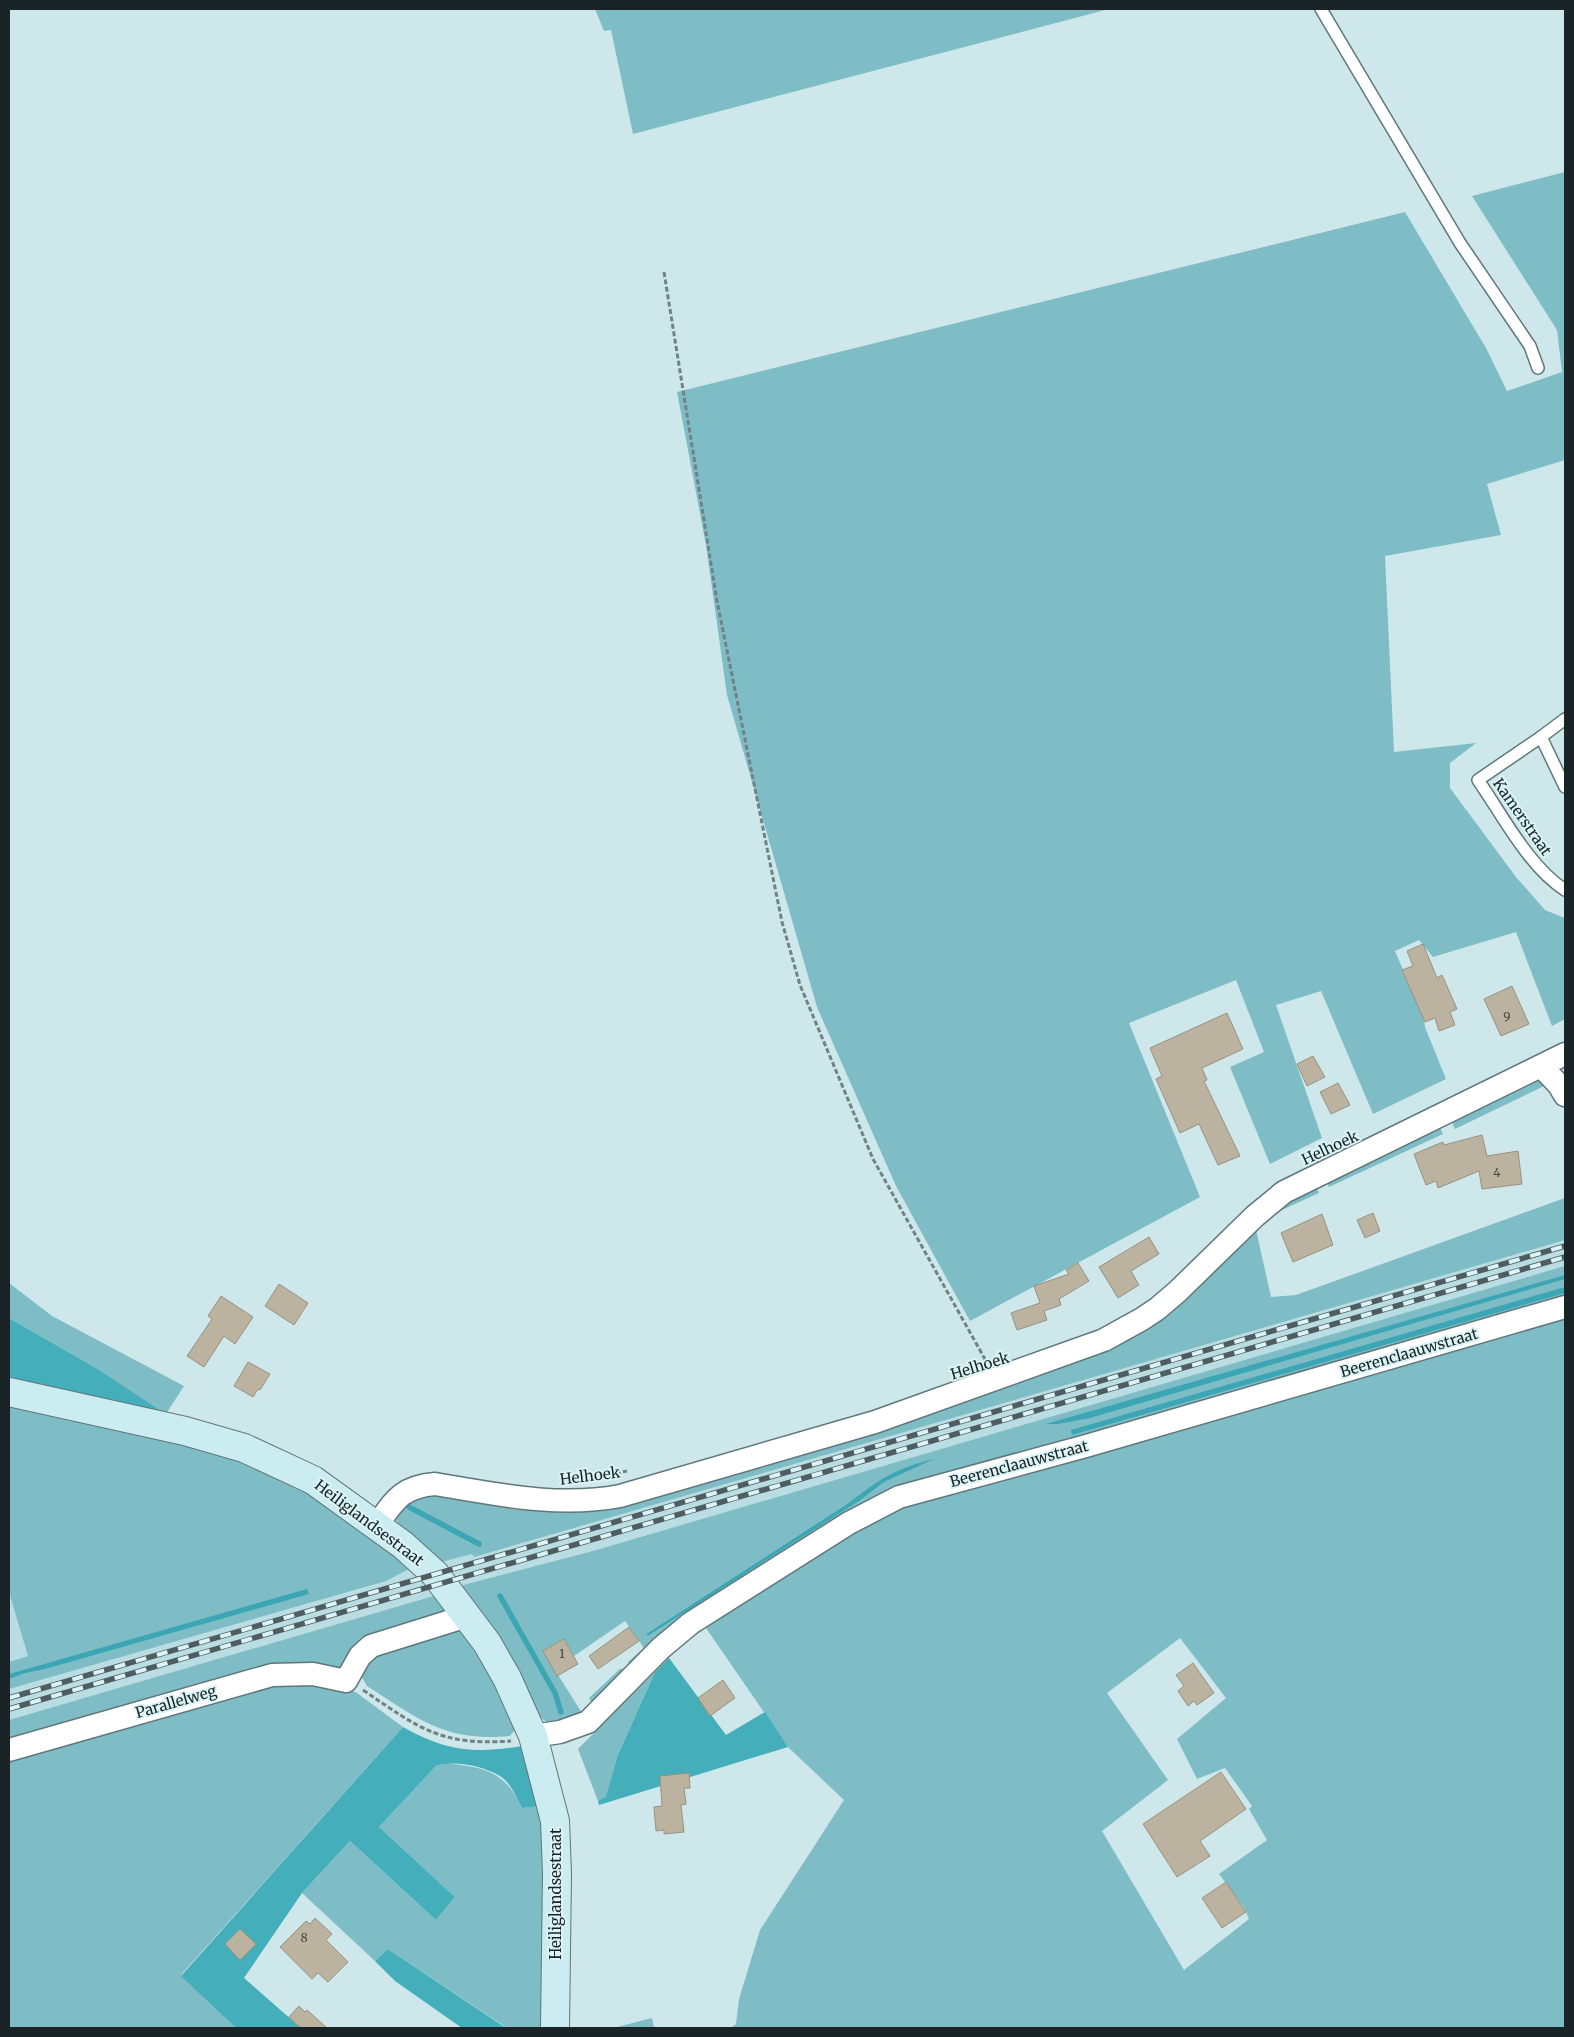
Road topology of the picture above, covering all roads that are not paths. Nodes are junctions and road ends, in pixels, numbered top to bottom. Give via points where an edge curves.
1 (1321, 9) edge
2 (1538, 368) dead end
3 (1565, 719) edge
4 (1541, 737) junction
5 (1565, 786) edge
6 (1565, 890) edge
7 (1565, 1054) edge
8 (1542, 1067) junction
9 (1565, 1096) edge
10 (1565, 1307) edge
11 (9, 1392) edge
12 (377, 1525) junction
13 (467, 1616) junction
14 (533, 1736) junction
15 (9, 1750) edge
16 (555, 2028) edge

1 - 2 lane via 1460,243 1530,346
3 - 4 lane
4 - 5 lane
4 - 6 lane, Kamerstraat via 1478,780 1536,864 1552,882
7 - 8 street, Helhoek
8 - 9 street
8 - 12 street, Helhoek via 1284,1192 1254,1216 1157,1309 1104,1340 876,1422 620,1496 552,1501 435,1484 420,1485 398,1496
10 - 14 street, Beerenclaauwstraat via 900,1497 849,1523 691,1623 661,1648 588,1722 560,1732
11 - 12 street, Heiliglandsestraat via 185,1431 244,1448 313,1480
12 - 13 street, Heiliglandsestraat via 435,1574
13 - 14 street, Heiliglandsestraat via 507,1678
13 - 15 street, Parallelweg via 371,1646 360,1656 346,1681 313,1674 272,1675
14 - 16 street, Heiliglandsestraat via 555,1821

